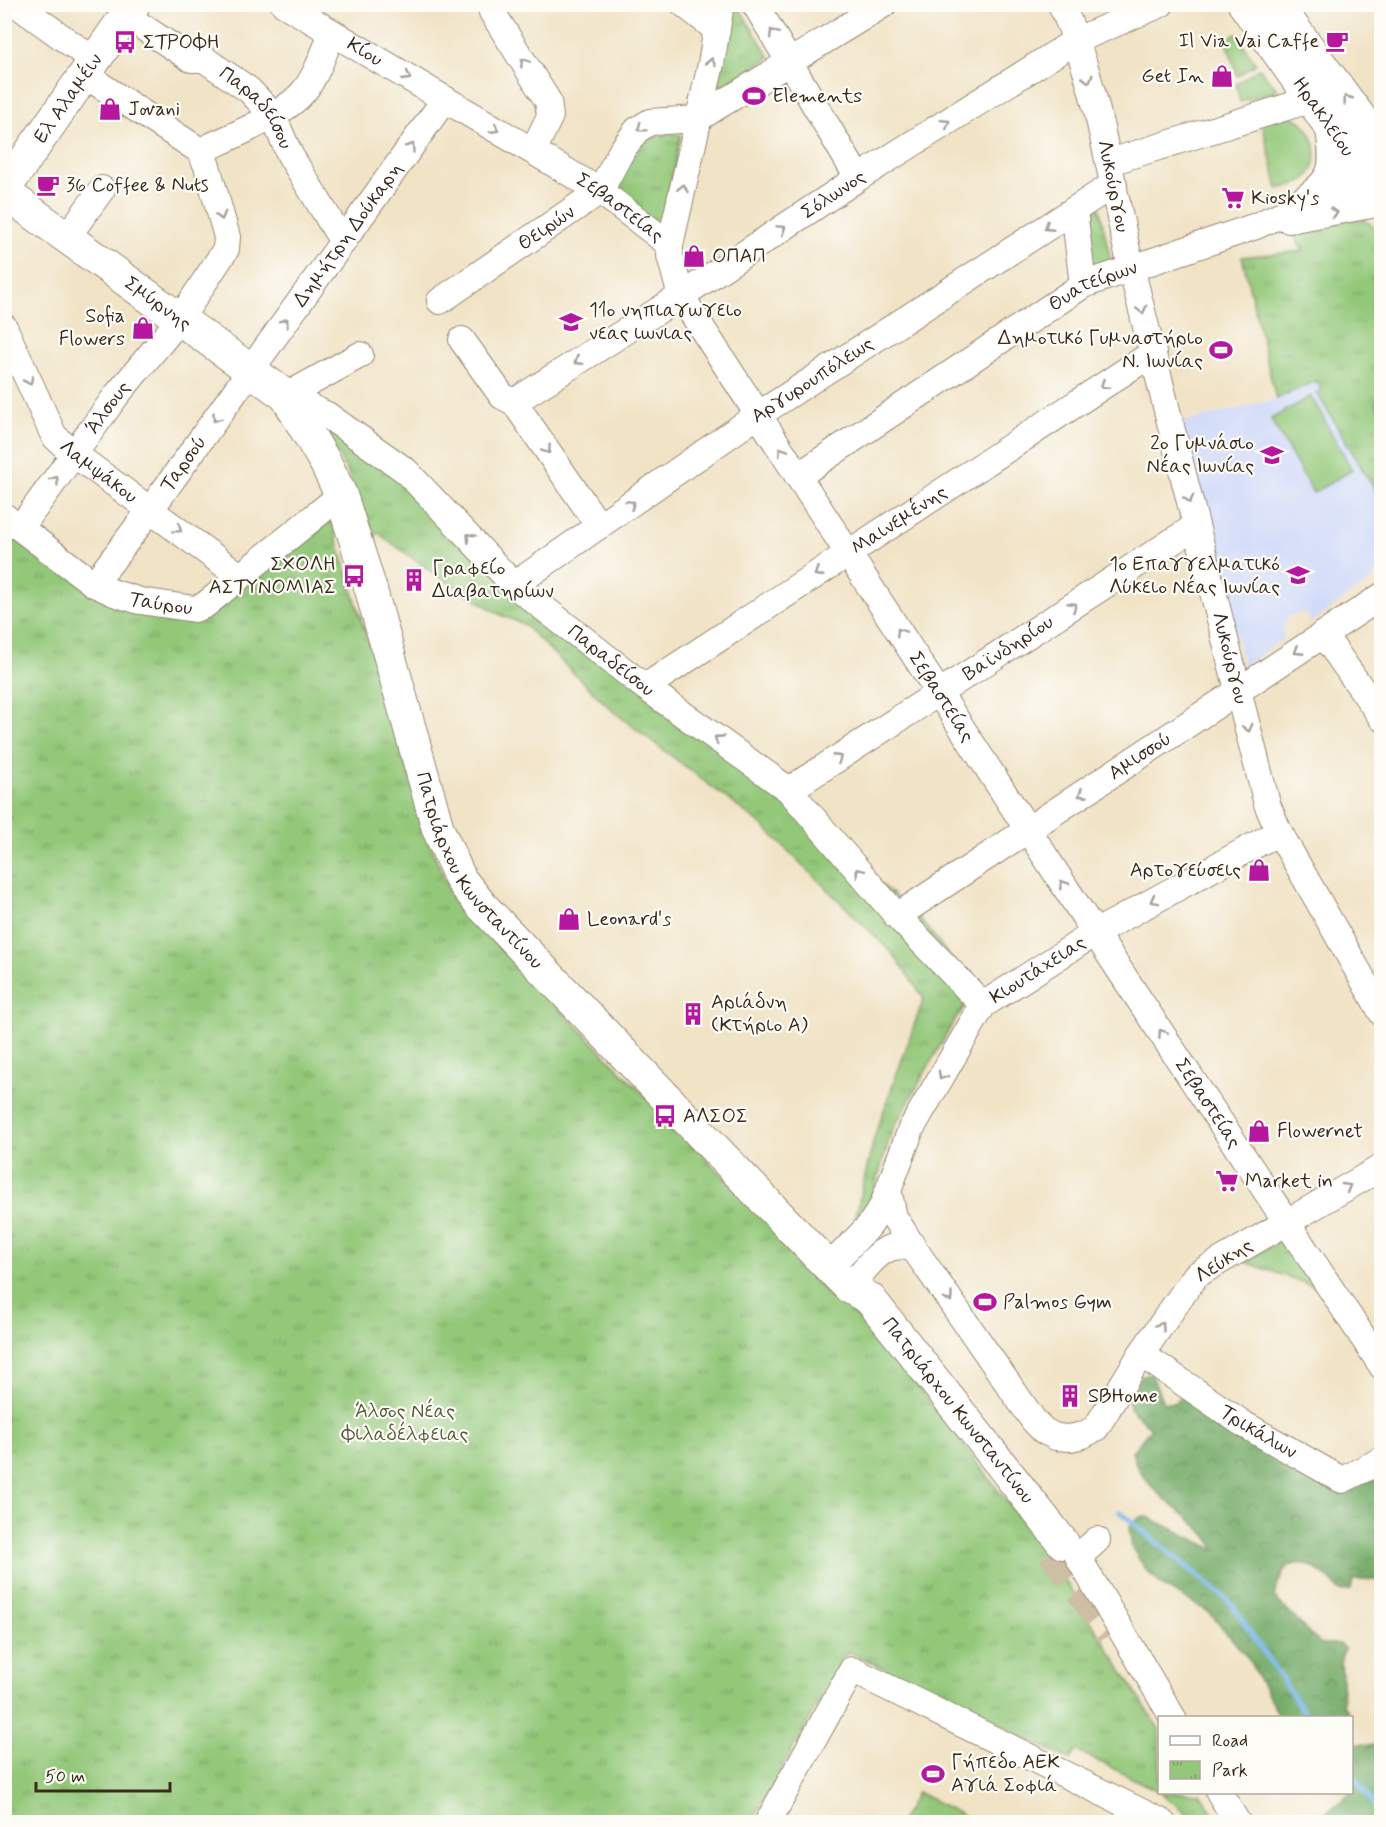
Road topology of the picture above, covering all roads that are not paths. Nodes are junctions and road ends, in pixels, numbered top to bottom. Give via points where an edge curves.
1 (16, 4) edge
2 (684, 4) edge
3 (721, 4) edge
4 (755, 4) edge
5 (884, 4) edge
6 (1061, 4) edge
7 (1161, 4) edge
8 (1244, 4) edge
9 (1276, 4) edge
10 (289, 6) edge
11 (494, 8) edge
12 (130, 10) edge
13 (717, 30) junction
14 (332, 33) junction
15 (1077, 40) junction
16 (791, 61) junction
17 (90, 68) junction
18 (445, 99) junction
19 (1312, 99) junction
20 (272, 114) junction
21 (698, 119) junction
22 (1332, 128) junction
23 (1382, 147) edge
24 (200, 151) junction
25 (533, 151) junction
26 (1112, 173) junction
27 (858, 178) junction
28 (102, 189) dead end
29 (1378, 189) edge
30 (4, 191) edge
31 (600, 191) junction
32 (1299, 206) junction
33 (1074, 210) junction
34 (1256, 226) junction
35 (67, 237) junction
36 (343, 242) junction
37 (670, 244) junction
38 (1131, 267) junction
39 (1083, 285) junction
40 (681, 296) junction
41 (440, 301) dead end
42 (180, 319) junction
43 (4, 327) edge
44 (462, 339) dead end
45 (1153, 353) junction
46 (360, 355) dead end
47 (250, 370) junction
48 (286, 396) junction
49 (514, 402) junction
50 (758, 415) junction
51 (74, 454) junction
52 (798, 476) junction
53 (341, 495) junction
54 (151, 509) junction
55 (13, 521) edge
56 (599, 526) junction
57 (1196, 526) junction
58 (849, 553) junction
59 (240, 576) junction
60 (94, 584) junction
61 (514, 585) junction
62 (1382, 596) edge
63 (1323, 634) junction
64 (645, 687) junction
65 (1238, 691) junction
66 (939, 693) junction
67 (1382, 718) edge
68 (789, 790) junction
69 (1028, 830) junction
70 (1279, 832) junction
71 (897, 916) junction
72 (1095, 933) junction
73 (983, 1005) junction
74 (1382, 1012) edge
75 (1382, 1167) edge
76 (889, 1194) junction
77 (1288, 1222) junction
78 (869, 1226) junction
79 (889, 1246) junction
80 (915, 1250) junction
81 (839, 1277) junction
82 (1141, 1354) junction
83 (1382, 1366) edge
84 (1382, 1460) edge
85 (1097, 1540) dead end
86 (1058, 1547) tunnel mouth
87 (1172, 1716) edge
88 (1220, 1794) edge
89 (768, 1822) edge
90 (1161, 1822) edge
91 (1237, 1822) edge

1 - 17 street
2 - 13 street
3 - 13 street
16 -> 4 street
5 - 16 street, Θειρών
6 - 15 street, Λυκούργου
7 - 15 street, Σόλωνος
8 - 19 main road, Ηρακλείου
23 -> 9 main road, Ηρακλείου
10 - 14 street, Κίου
25 -> 11 street via 550,116 548,101
12 - 17 main road, Ελ Αλαμέιν
12 - 20 street, Παραδείσου via 191,59 204,59 249,90
21 -> 13 street
14 -> 18 street, Κίου
14 - 20 street via 303,92
15 -> 26 street, Λυκούργου
27 -> 15 street, Σόλωνος
16 - 21 street, Θειρών
16 - 27 street
17 - 24 street
17 - 30 main road, Ελ Αλαμέιν
18 -> 25 street, Σεβαστείας
36 -> 18 street, Δημήτρη Δούκαρη
19 - 22 main road, Ηρακλείου
19 - 26 street, Αργυρουπόλεως
20 - 24 street
20 - 36 street, Παραδείσου via 290,155
21 -> 31 street, Θειρών via 650,122 637,130
37 -> 21 street
22 - 29 main road, Ηρακλείου
22 - 32 main road via 1335,171 1322,190
24 -> 42 street, Άλσους via 227,242 224,255
25 - 31 street, Σεβαστείας
26 - 33 street, Αργυρουπόλεως
26 - 38 street, Λυκούργου
40 -> 27 street, Σόλωνος
28 - 35 street
29 - 32 street, Θυατείρων
34 -> 29 street, Θυατείρων
30 - 35 main road, Σμύρνης
31 - 37 street, Σεβαστείας
31 - 41 street, Θειρών
32 - 34 street, Θυατείρων
33 - 39 street
33 -> 50 street, Αργυρουπόλεως
34 - 38 street, Θυατείρων
35 - 42 main road, Σμύρνης
47 -> 36 street, Δημήτρη Δούκαρη
37 - 40 street, Σεβαστείας
38 - 39 street, Θυατείρων
38 -> 45 street, Λυκούργου
39 - 52 street, Θυατείρων
40 -> 49 street, Σόλωνος
40 - 50 street, Σεβαστείας
42 - 47 main road, Σμύρνης
42 - 51 street, Άλσους
43 -> 51 street, Λαμψάκου via 54,436
44 - 49 street via 502,396
45 -> 57 street, Λυκούργου
45 -> 58 street, Μαινεμένης
46 - 48 street
47 - 48 main road, Πατριάρχου Κωνσταντίνου
47 -> 54 street, Ταρσού
48 - 53 main road, Πατριάρχου Κωνσταντίνου
61 -> 48 street, Παραδείσου via 413,476 327,415
49 -> 56 street
52 -> 50 street, Σεβαστείας
56 -> 50 street, Αργυρουπόλεως
51 - 54 street, Λαμψάκου
55 -> 51 street, Άλσους
52 - 58 street, Σεβαστείας
53 - 59 street, Ταύρου
53 - 81 main road, Πατριάρχου Κωνσταντίνου via 438,829 461,880
54 -> 59 street, Λαμψάκου
54 - 60 street, Ταρσού
55 - 60 street, Ταύρου
56 - 61 street, Αργυρουπόλεως
57 - 65 street, Λυκούργου
66 -> 57 street, Βαϊνδηρίου
58 -> 64 street, Μαινεμένης
66 -> 58 street, Σεβαστείας
59 - 60 street, Ταύρου via 195,609 140,601
61 - 64 street, Παραδείσου
62 - 63 street, Αμισσού
63 -> 65 street, Αμισσού
63 - 67 street
68 -> 64 street, Παραδείσου
65 -> 69 street, Αμισσού
65 -> 70 street, Λυκούργου via 1267,804
68 -> 66 street, Βαϊνδηρίου
66 - 69 street, Σεβαστείας
71 -> 68 street, Παραδείσου
69 - 71 street, Αμισσού
72 -> 69 street, Σεβαστείας
70 -> 72 street, Κιουτάχειας
70 - 74 street, Λυκούργου
71 - 73 street, Παραδείσου
72 - 73 street, Κιουτάχειας
77 -> 72 street, Σεβαστείας
73 -> 76 street, Κιουτάχειας via 911,1129
77 -> 75 street, Λεύκης
76 - 78 street, Κιουτάχειας
76 - 80 street via 894,1217
82 -> 77 street, Λεύκης via 1196,1275
77 - 83 street, Σεβαστείας
78 - 79 street
78 - 81 street, Κιουτάχειας
79 - 80 street via 900,1244
79 - 81 street
80 -> 82 street, Λεύκης via 1034,1421 1056,1437 1070,1438 1096,1428
81 - 86 main road, Πατριάρχου Κωνσταντίνου via 859,1309
82 - 84 street, Τρικάλων via 1245,1425 1342,1480
85 - 87 street via 1078,1557
88 - 91 street
89 - 90 street via 852,1670

